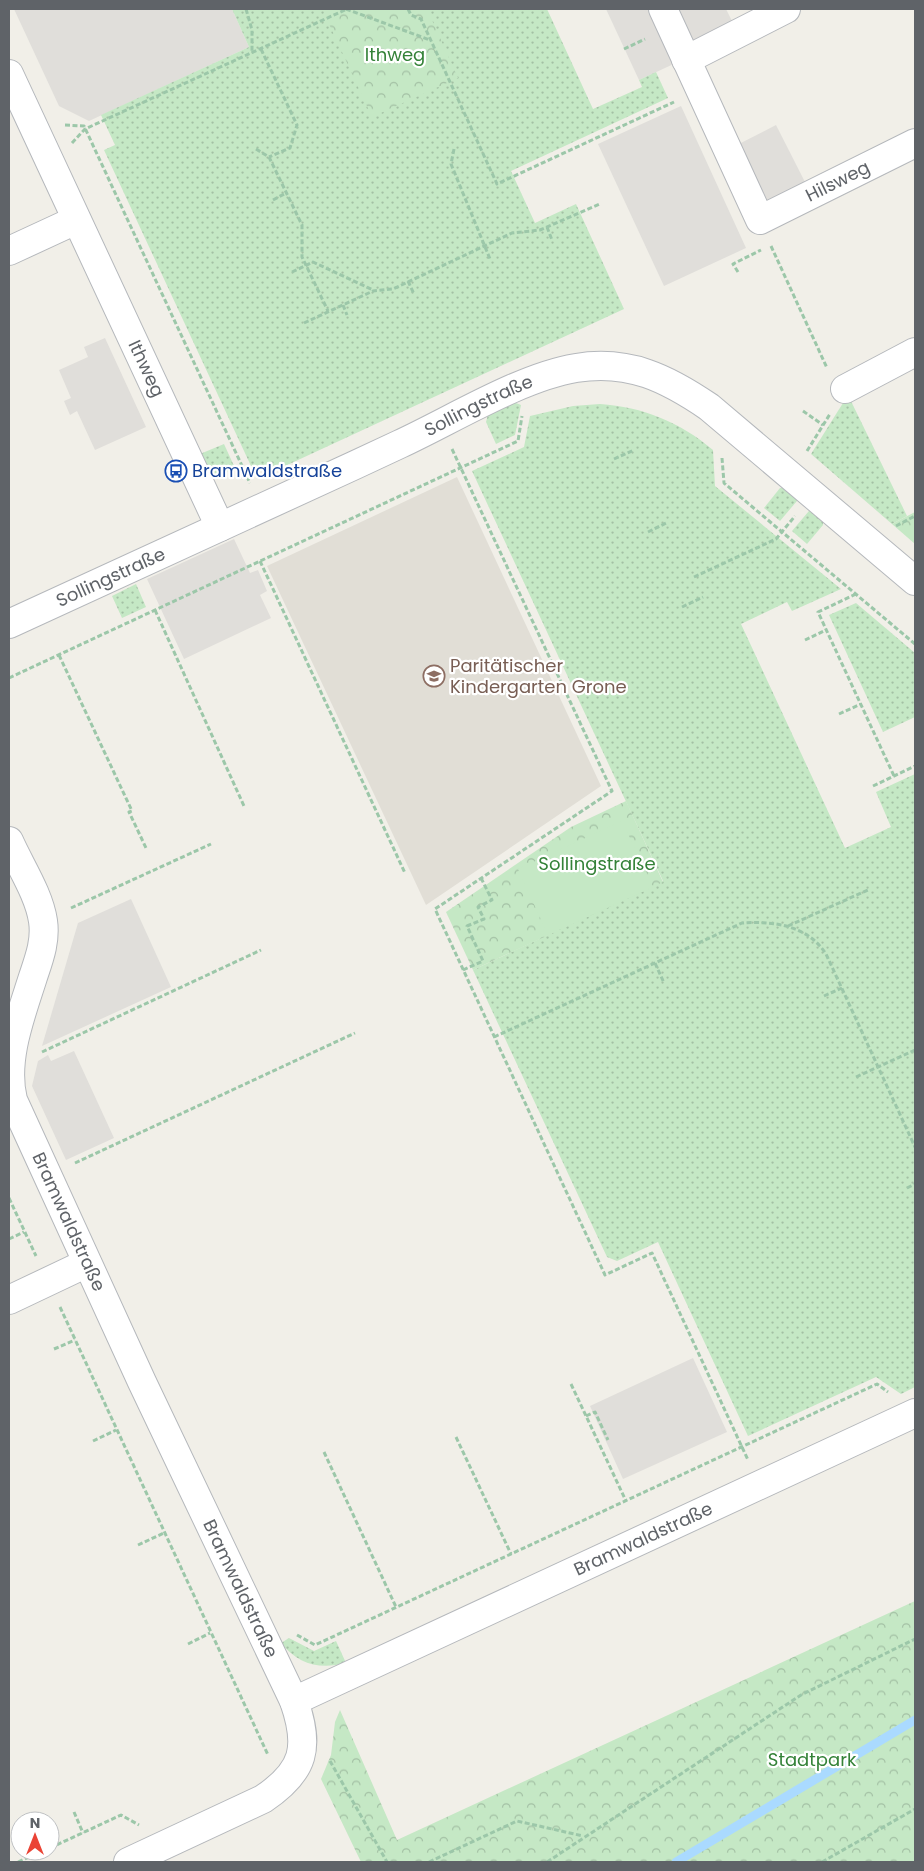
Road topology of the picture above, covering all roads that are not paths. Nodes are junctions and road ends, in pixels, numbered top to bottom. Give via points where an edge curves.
1 (663, 9) edge
2 (786, 9) edge
3 (686, 60) junction
4 (9, 74) edge
5 (915, 143) edge
6 (76, 220) junction
7 (9, 251) edge
8 (915, 352) edge
9 (836, 392) road end
10 (220, 527) junction
11 (915, 581) edge
12 (9, 624) edge
13 (9, 841) edge
14 (10, 1067) edge
15 (87, 1263) junction
16 (9, 1300) edge
17 (915, 1413) edge
18 (294, 1702) junction
19 (128, 1862) edge

1 - 3 street
2 - 3 street
3 - 5 street, Hilsweg via 760,220
4 - 6 street, Ithweg
6 - 7 street
6 - 10 street, Ithweg
8 - 9 street
10 - 11 street, Sollingstraße via 527,383 576,368 622,368 648,373 677,385 719,415
10 - 12 street, Sollingstraße
13 - 14 street, Bramwaldstraße via 43,920 42,950 21,1014
14 - 15 street, Bramwaldstraße via 12,1100
15 - 16 street
15 - 18 street, Bramwaldstraße
17 - 18 street, Bramwaldstraße
18 - 19 street via 302,1725 302,1754 298,1766 285,1782 263,1798

